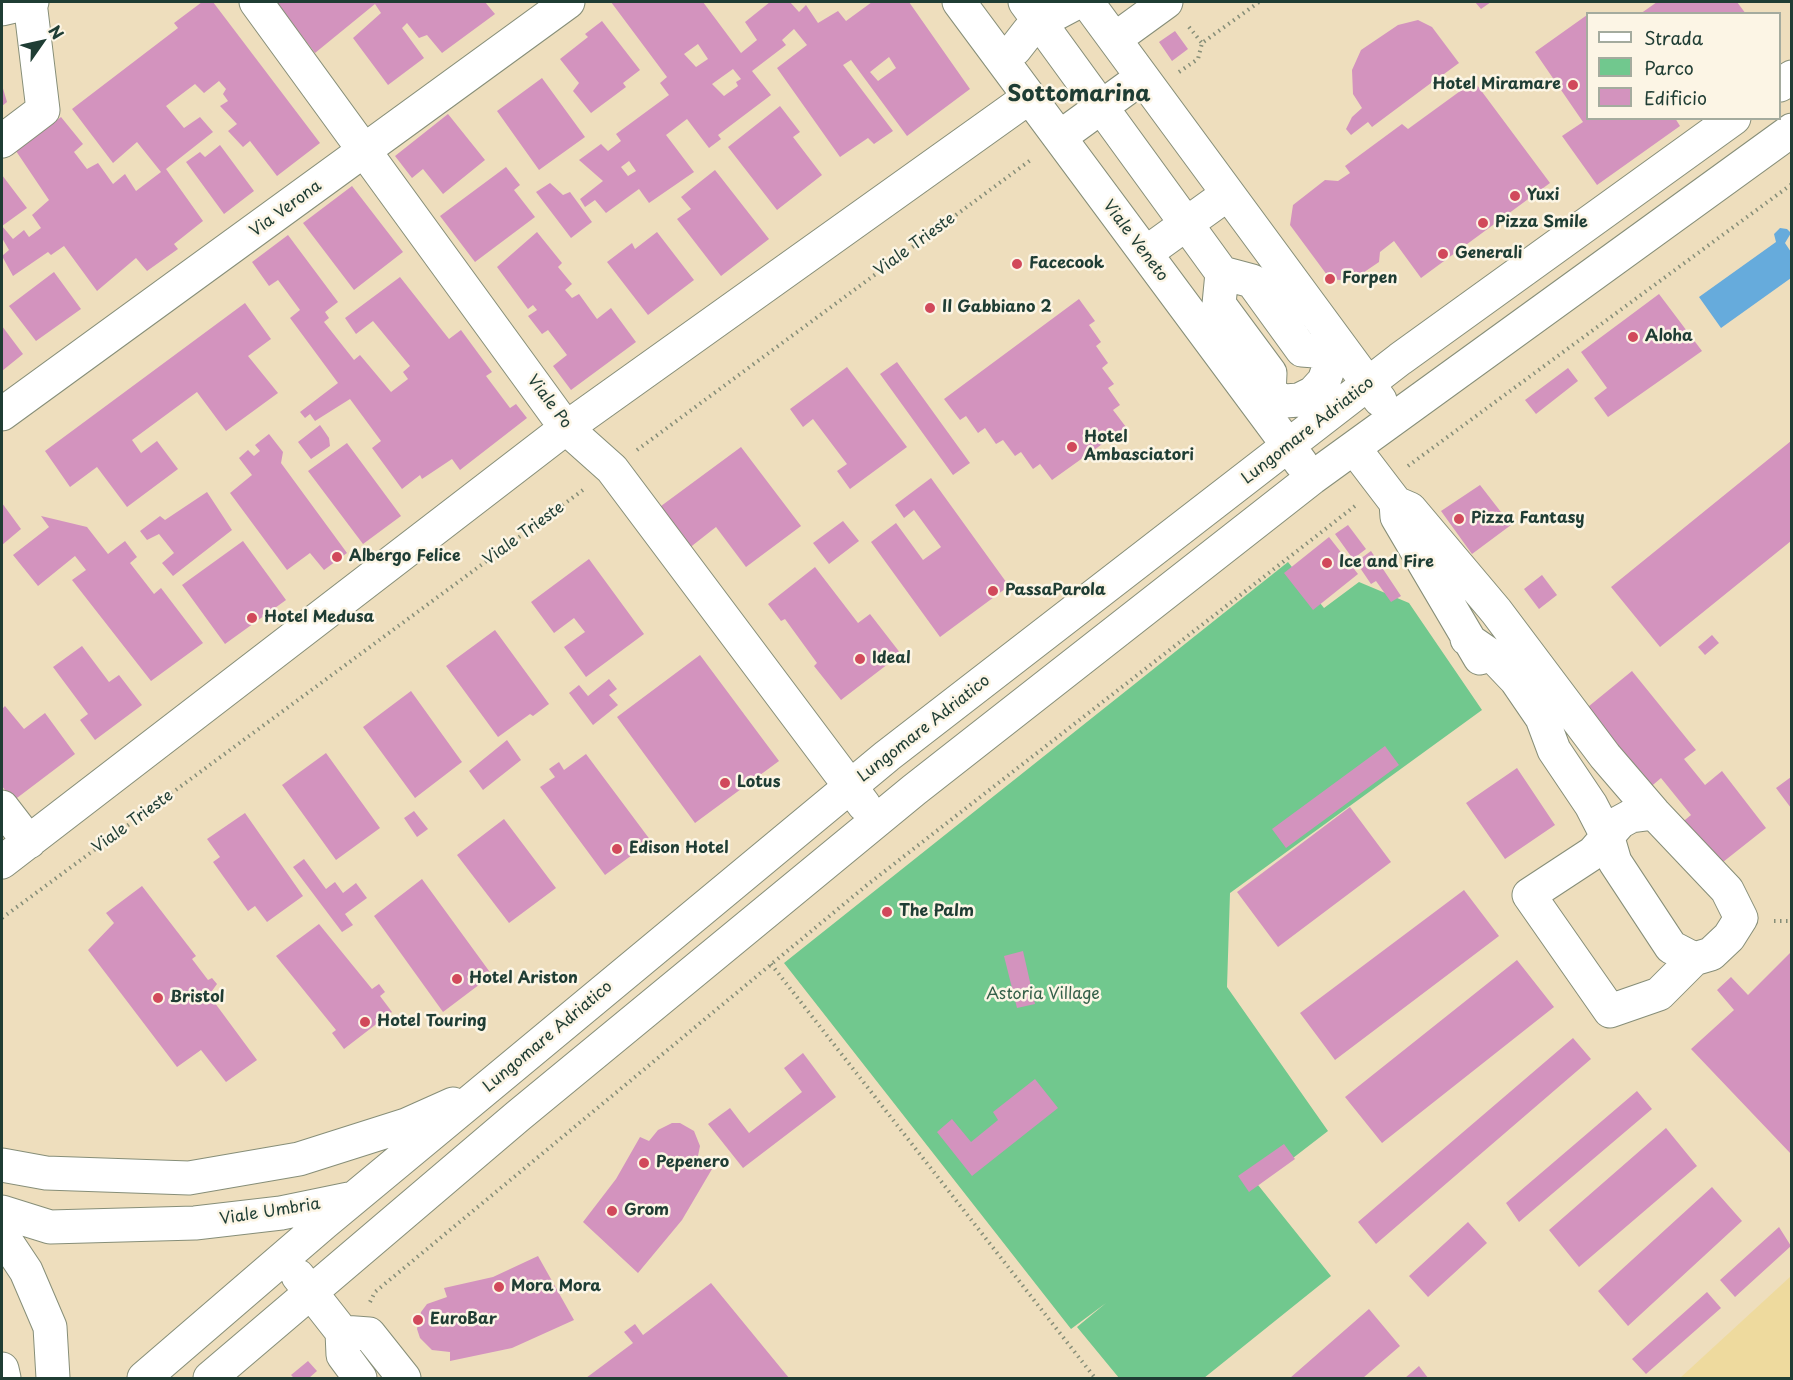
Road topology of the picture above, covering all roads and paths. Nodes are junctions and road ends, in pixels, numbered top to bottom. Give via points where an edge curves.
1 (31, 2) edge
2 (256, 2) edge
3 (568, 2) edge
4 (959, 2) edge
5 (1166, 2) edge
6 (1259, 2) edge
7 (1080, 3) edge
8 (2, 9) edge
9 (1032, 12) edge
10 (1115, 39) junction
11 (1015, 49) dead end
12 (1175, 74) dead end
13 (1130, 86) dead end
14 (1028, 98) junction
15 (1101, 107) junction
16 (1731, 120) edge
17 (1071, 129) dead end
18 (1791, 130) edge
19 (2, 141) edge
20 (366, 151) junction
21 (1037, 155) dead end
22 (1791, 184) edge
23 (1218, 201) dead end
24 (1187, 224) junction
25 (1157, 245) dead end
26 (1222, 273) dead end
27 (1368, 384) junction
28 (2, 414) edge
29 (1393, 419) junction
30 (567, 428) junction
31 (1287, 445) junction
32 (1354, 448) junction
33 (612, 469) junction
34 (1312, 478) junction
35 (1398, 488) junction
36 (1356, 505) dead end
37 (850, 787) junction
38 (2, 807) edge
39 (1654, 813) junction
40 (876, 821) junction
41 (1608, 838) junction
42 (29, 842) junction
43 (2, 862) edge
44 (2, 918) edge
45 (1694, 959) junction
46 (771, 964) junction
47 (487, 1088) junction
48 (518, 1116) junction
49 (2, 1165) edge
50 (356, 1197) junction
51 (2, 1212) edge
52 (2, 1235) edge
53 (283, 1258) junction
54 (310, 1292) junction
55 (342, 1332) junction
56 (2, 1369) edge
57 (4, 1378) edge
58 (53, 1378) edge
59 (144, 1378) edge
60 (210, 1378) edge
61 (360, 1378) edge
62 (404, 1378) edge
63 (1095, 1378) edge

1 - 8 street
1 - 19 street via 44,110
2 - 20 street, Viale Po
3 - 20 street, Via Verona
4 - 14 street, Viale Veneto
5 - 10 street
6 - 12 path via 1202,43 1198,59
7 - 9 street
7 - 10 street
9 - 11 street via 1029,31
9 - 15 street
10 - 27 street
13 - 15 street
14 - 30 street
14 - 31 street, Viale Veneto
15 - 17 street
15 - 24 street
16 - 27 street, Lungomare Adriatico
18 - 29 street
20 - 28 street, Via Verona
20 - 30 street, Viale Po
21 - 33 path, Viale Trieste
22 - 35 path
23 - 24 street
24 - 25 street
24 - 26 street
27 - 29 street
27 - 31 street, Lungomare Adriatico
29 - 32 street
30 - 33 street, Viale Po
30 - 42 street
31 - 34 street, Viale Veneto
31 - 37 street, Lungomare Adriatico
32 - 34 street
32 - 35 street
33 - 37 street, Viale Po
33 - 44 path, Viale Trieste
34 - 40 street
35 - 39 street via 1410,509 1449,555 1452,581 1472,612 1494,636 1524,648 1605,756
35 - 41 street via 1397,517 1467,639 1496,659 1516,680 1542,718 1554,750 1592,805
36 - 46 path
37 - 40 street, Viale Po
37 - 47 street, Lungomare Adriatico
38 - 42 street
39 - 41 street via 1631,816 1620,822
39 - 45 street via 1727,891 1741,918 1711,954
40 - 48 street
41 - 45 street via 1615,862 1671,947
41 - 45 street via 1593,853 1529,895 1610,1011 1659,994
42 - 43 street
46 - 55 path via 375,1292 363,1317
46 - 63 path
47 - 49 street via 406,1125 299,1159 189,1178 46,1173
47 - 50 street, Lungomare Adriatico
48 - 50 street, Viale Umbria via 458,1141 399,1188
48 - 54 street
50 - 51 street, Viale Umbria via 281,1213 195,1223 50,1227
50 - 53 street, Lungomare Adriatico
52 - 58 street via 26,1271 50,1327
53 - 54 street
53 - 59 street, Lungomare Adriatico
54 - 55 street
54 - 60 street
55 - 61 street via 343,1355
55 - 62 street via 369,1334
56 - 57 street

